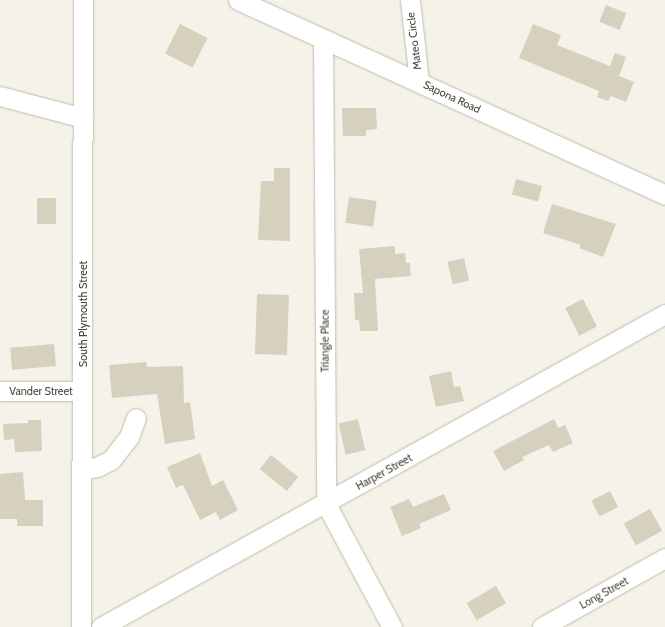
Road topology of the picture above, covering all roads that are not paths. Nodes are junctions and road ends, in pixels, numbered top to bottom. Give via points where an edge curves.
1 (83, 0) edge
2 (238, 0) edge
3 (410, 0) edge
4 (323, 39) junction
5 (419, 82) junction
6 (0, 96) edge
7 (83, 118) junction
8 (665, 195) edge
9 (665, 314) edge
10 (0, 391) edge
11 (82, 391) junction
12 (136, 418) dead end
13 (81, 470) junction
14 (326, 504) junction
15 (665, 558) edge
16 (81, 627) edge
17 (101, 627) edge
18 (392, 627) edge
19 (542, 627) edge

1 - 7 street, South Plymouth Street
2 - 4 street, Sapona Road
3 - 5 street, Mateo Circle
4 - 5 street, Sapona Road
4 - 14 street, Triangle Place
5 - 8 street, Sapona Road
6 - 7 street
7 - 11 street, South Plymouth Street
9 - 14 street, Harper Street
10 - 11 street, Vander Street
11 - 13 street, South Plymouth Street
12 - 13 street via 126,442 111,460 97,467
13 - 16 street, South Plymouth Street
14 - 17 street, Harper Street
14 - 18 street, Triangle Place
15 - 19 street, Long Street

